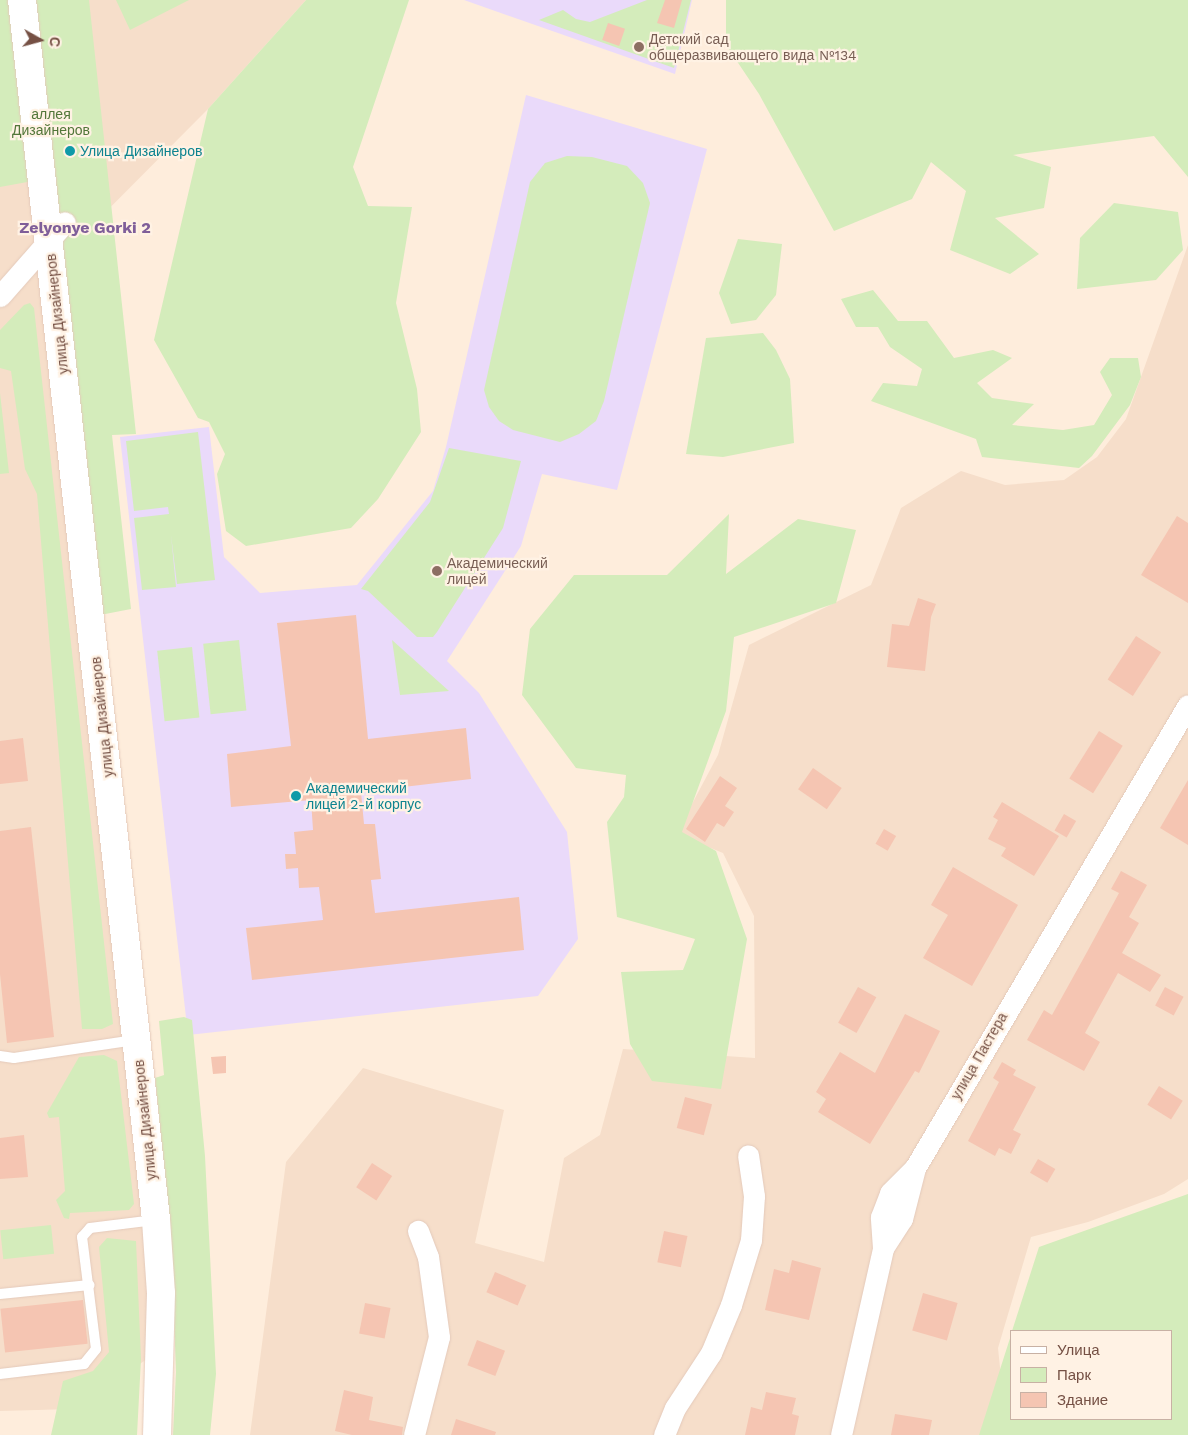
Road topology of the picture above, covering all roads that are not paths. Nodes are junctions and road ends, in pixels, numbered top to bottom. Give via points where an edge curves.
1 (22, 0) edge
2 (57, 231) junction
3 (0, 296) edge
4 (1188, 705) edge
5 (137, 1040) junction
6 (0, 1056) edge
7 (748, 1155) dead end
8 (156, 1220) junction
9 (418, 1230) dead end
10 (90, 1285) junction
11 (0, 1294) edge
12 (0, 1374) edge
13 (157, 1435) edge
14 (414, 1435) edge
15 (664, 1435) edge
16 (841, 1435) edge

1 - 2 street, улица Дизайнеров
2 - 3 street
2 - 5 street, улица Дизайнеров
4 - 16 street, улица Пастера via 915,1168 902,1220 883,1248
5 - 6 lane via 14,1058
5 - 8 street, улица Дизайнеров
7 - 15 street via 754,1196 751,1240 731,1304 711,1353 675,1408
8 - 10 lane via 90,1228 82,1237
8 - 13 street, улица Дизайнеров via 161,1293
9 - 14 street via 428,1258 439,1338
10 - 11 lane
10 - 12 lane via 96,1349 84,1364

